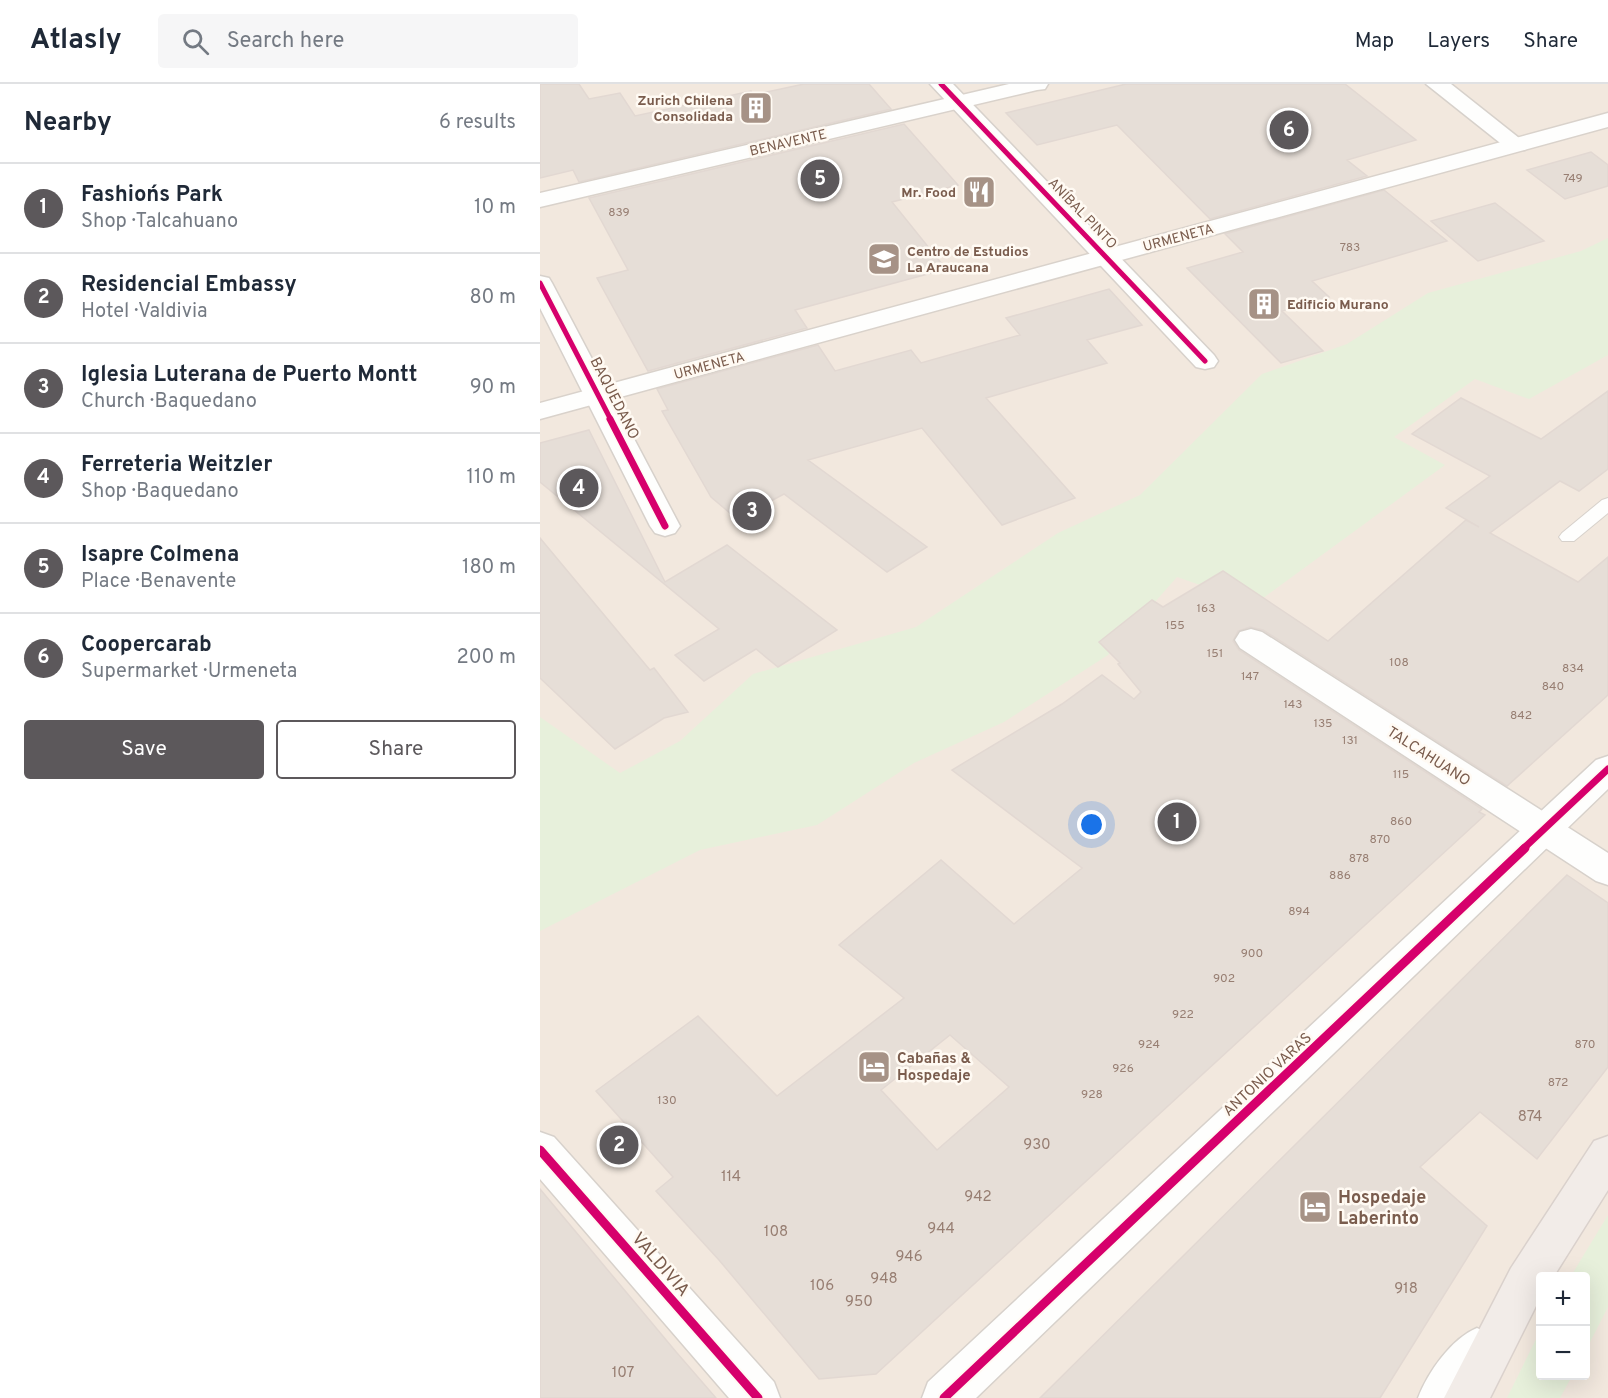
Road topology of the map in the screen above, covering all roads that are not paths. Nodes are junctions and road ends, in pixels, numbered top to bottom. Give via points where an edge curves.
1 (941, 84) edge
2 (1037, 84) edge
3 (1437, 84) edge
4 (959, 102) junction
5 (1608, 120) edge
6 (1517, 145) junction
7 (540, 200) edge
8 (1106, 257) junction
9 (540, 283) edge
10 (1205, 361) dead end
11 (598, 395) junction
12 (540, 411) edge
13 (1608, 504) edge
14 (665, 526) dead end
15 (1568, 537) dead end
16 (1251, 640) dead end
17 (1608, 769) edge
18 (1545, 830) junction
19 (1608, 871) edge
20 (540, 1150) edge
21 (1608, 1154) edge
22 (1526, 1282) junction
23 (758, 1398) edge
24 (944, 1398) edge
25 (1440, 1398) edge
26 (1466, 1398) edge

1 - 4 street, ANÍBAL PINTO
2 - 4 street, BENAVENTE
3 - 6 street
4 - 7 street, BENAVENTE
4 - 8 street, ANÍBAL PINTO
5 - 6 street, URMENETA
6 - 8 street, URMENETA
8 - 10 street, ANÍBAL PINTO
8 - 11 street, URMENETA
9 - 11 street, BAQUEDANO
11 - 12 street, URMENETA
11 - 14 street, BAQUEDANO
13 - 15 lane
16 - 18 street, TALCAHUANO
17 - 18 street, ANTONIO VARAS
18 - 19 street, TALCAHUANO
18 - 24 street, ANTONIO VARAS
20 - 23 street, VALDIVIA
21 - 22 highway
22 - 25 street
22 - 26 highway

